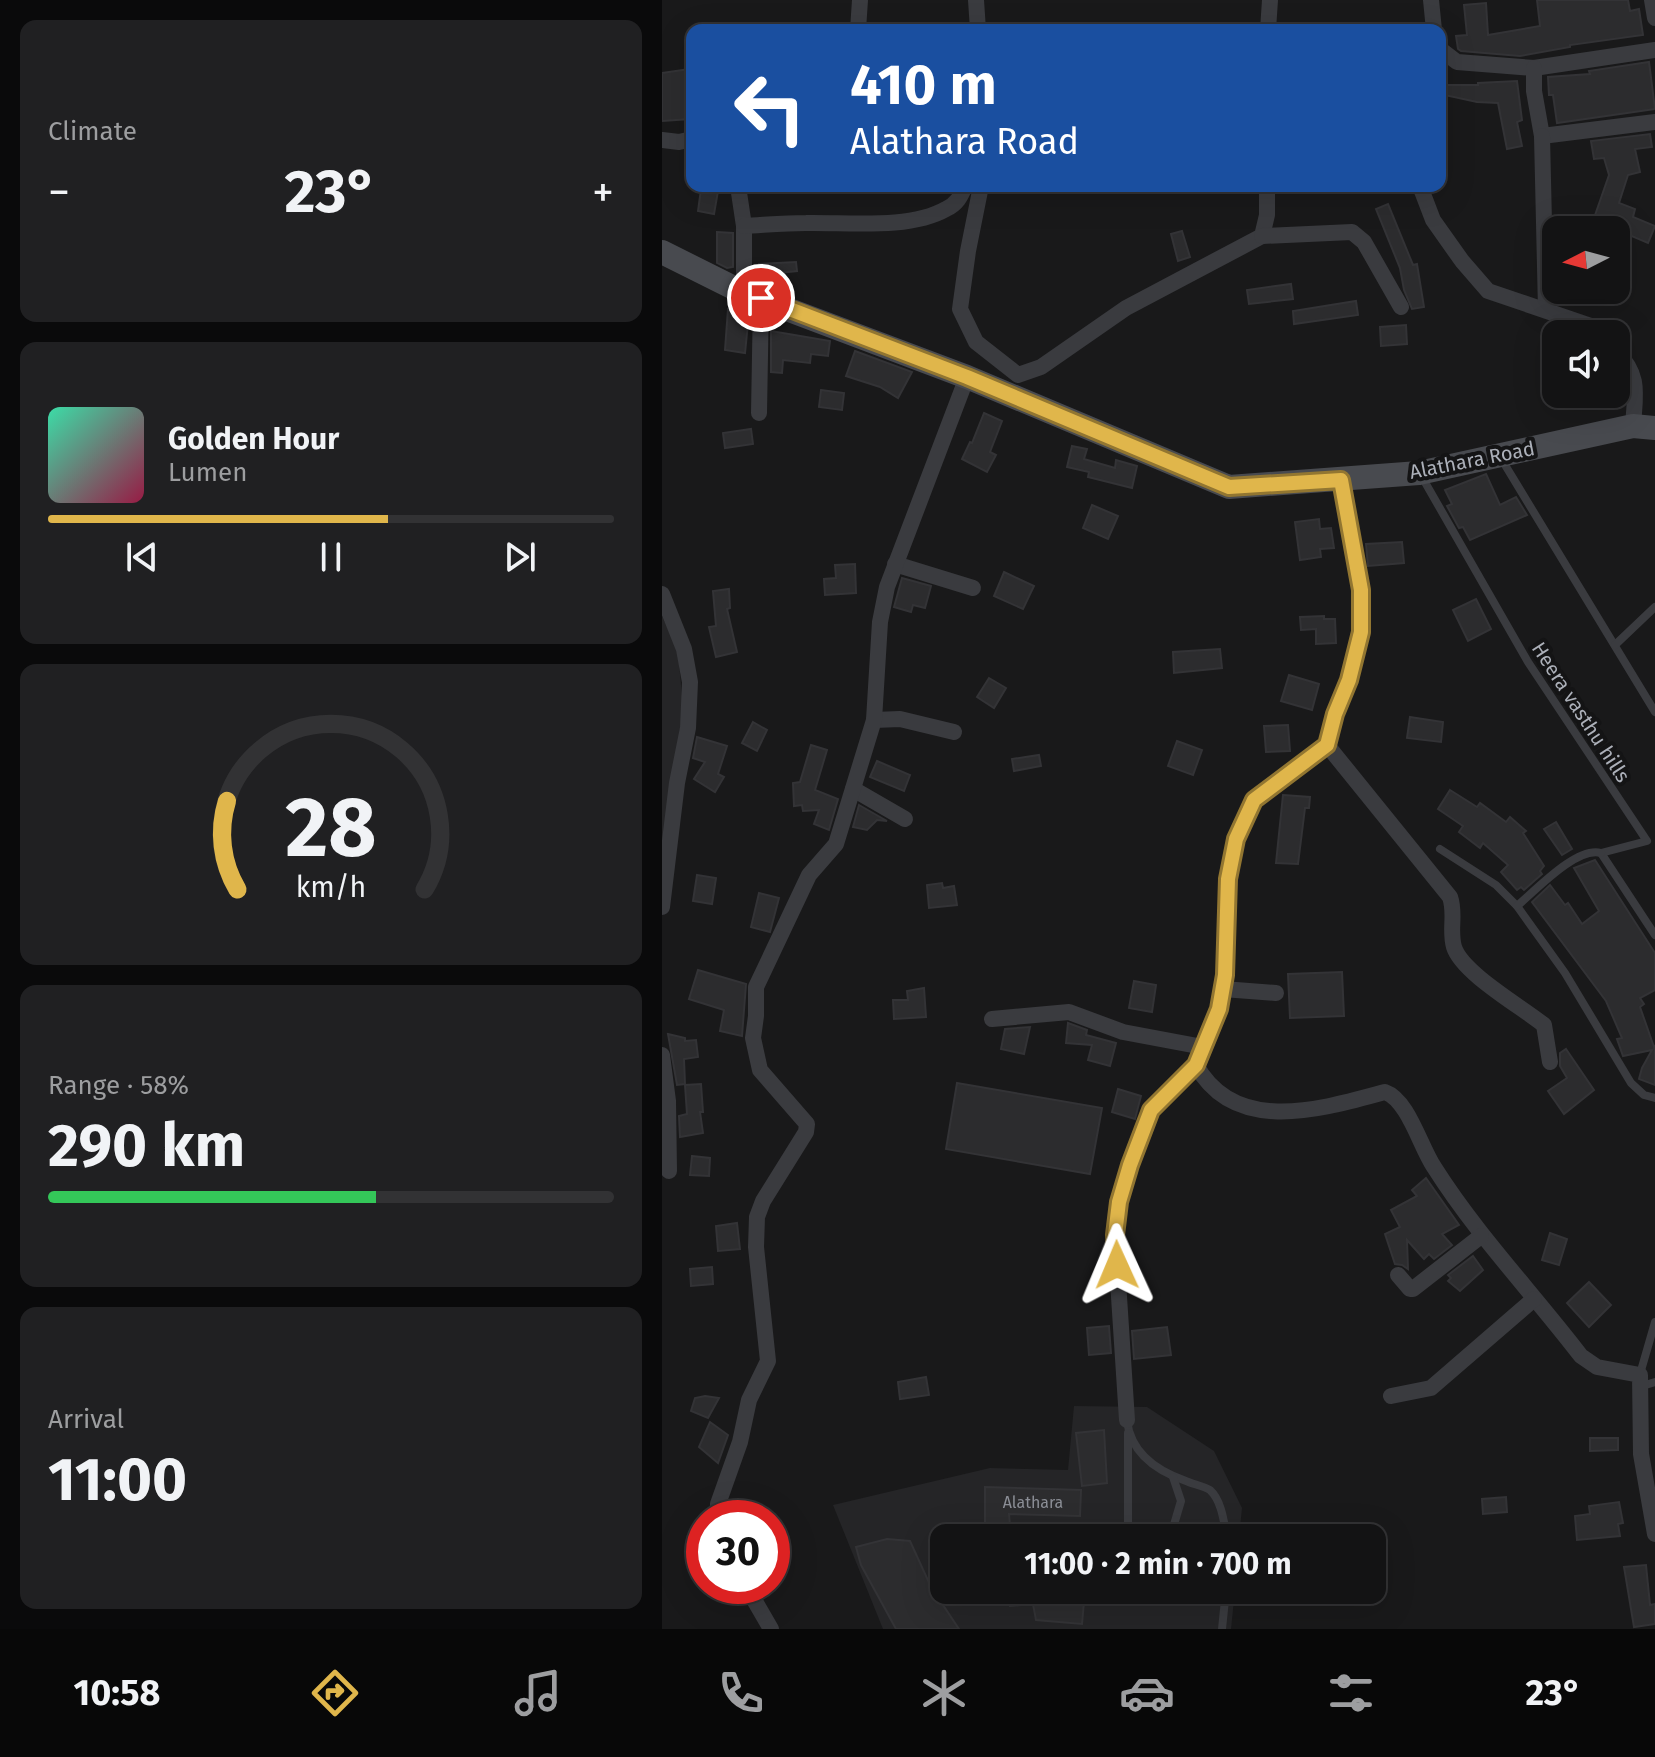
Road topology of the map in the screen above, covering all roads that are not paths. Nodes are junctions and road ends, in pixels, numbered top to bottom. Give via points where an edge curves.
1 (860, 0) edge
2 (976, 0) edge
3 (1270, 0) edge
4 (1431, 0) edge
5 (1652, 0) edge
6 (1655, 18) edge
7 (858, 24) edge
8 (978, 24) edge
9 (1268, 24) edge
10 (1433, 24) edge
11 (1655, 50) edge
12 (1446, 54) edge
13 (1534, 68) junction
14 (1655, 122) edge
15 (1542, 136) junction
16 (662, 140) edge
17 (686, 140) edge
18 (739, 192) edge
19 (962, 192) edge
20 (980, 192) edge
21 (1267, 192) edge
22 (1422, 192) edge
23 (744, 226) junction
24 (1262, 236) junction
25 (662, 252) edge
26 (753, 296) junction
27 (1401, 307) dead end
28 (1546, 310) junction
29 (1574, 320) edge
30 (1630, 367) edge
31 (967, 377) junction
32 (759, 413) dead end
33 (1644, 427) edge
34 (1499, 456) junction
35 (1419, 473) junction
36 (1341, 480) junction
37 (895, 564) junction
38 (973, 588) dead end
39 (662, 594) edge
40 (1655, 607) edge
41 (1615, 645) junction
42 (1655, 712) edge
43 (874, 720) junction
44 (954, 732) dead end
45 (1327, 745) junction
46 (853, 789) junction
47 (905, 819) dead end
48 (1651, 840) edge
49 (1440, 849) dead end
50 (1601, 853) junction
51 (1517, 906) junction
52 (662, 907) edge
53 (1655, 935) edge
54 (1223, 989) junction
55 (1276, 993) dead end
56 (992, 1019) dead end
57 (1203, 1047) junction
58 (662, 1055) edge
59 (1550, 1062) dead end
60 (1196, 1065) junction
61 (1655, 1098) edge
62 (669, 1171) dead end
63 (1481, 1236) junction
64 (1398, 1275) dead end
65 (1534, 1299) junction
66 (1655, 1322) edge
67 (1646, 1381) edge
68 (1391, 1396) dead end
69 (1127, 1426) junction
70 (1173, 1477) junction
71 (719, 1500) edge
72 (1128, 1524) edge
73 (1174, 1524) edge
74 (1224, 1524) edge
75 (1655, 1534) edge
76 (756, 1604) edge
77 (1225, 1604) edge
78 (771, 1629) edge
79 (1222, 1629) edge

1 - 7 street
2 - 8 street
3 - 9 street
4 - 10 street
5 - 6 street
11 - 13 street
12 - 13 street via 1457,62
13 - 15 street
14 - 15 street
15 - 28 street
16 - 17 street
18 - 23 street
19 - 23 street via 947,209 924,218 862,225
20 - 24 street via 960,309 976,342 1018,375 1041,367 1126,308
21 - 24 street
22 - 28 street via 1433,220 1488,291
23 - 26 street
24 - 27 street via 1352,232 1364,242
25 - 26 street, Alathara Road
26 - 31 street, Alathara Road
26 - 32 street
28 - 29 street
30 - 33 street
31 - 36 street, Alathara Road via 1229,487
31 - 37 street
33 - 34 street, Alathara Road
34 - 35 street, Alathara Road
34 - 41 lane
35 - 36 street, Alathara Road
35 - 48 lane, Heera vasthu hills via 1528,662
36 - 45 street via 1361,590 1361,632
37 - 38 street
37 - 43 street via 880,622
39 - 52 street via 684,649 690,682
40 - 41 lane
41 - 42 lane
43 - 44 street via 900,719
43 - 46 street
45 - 54 street via 1254,800 1247,812 1228,879
45 - 59 street via 1450,897 1453,945 1462,961 1544,1025
46 - 47 street
46 - 71 street via 836,844 809,875 756,987 753,1038 760,1070 807,1124 757,1217 768,1361 749,1400
48 - 50 lane, Heera vasthu hills
49 - 51 lane via 1496,885
50 - 51 lane, Heera vasthu hills via 1578,855
50 - 53 lane
51 - 61 lane via 1565,973 1631,1083
54 - 55 street
54 - 57 street
56 - 57 street via 1069,1012 1123,1032
57 - 60 street
58 - 62 street
60 - 63 street via 1220,1094 1265,1111 1300,1113 1385,1092 1395,1095 1426,1156
60 - 69 street via 1151,1110 1119,1202 1115,1235
63 - 64 street via 1413,1289
63 - 65 street
65 - 67 street via 1581,1356 1597,1367
65 - 68 street via 1431,1388
66 - 67 lane
67 - 75 street via 1641,1454
69 - 70 lane via 1146,1461
69 - 72 lane
70 - 73 lane via 1181,1501
70 - 74 lane via 1210,1490
76 - 78 street
77 - 79 lane

